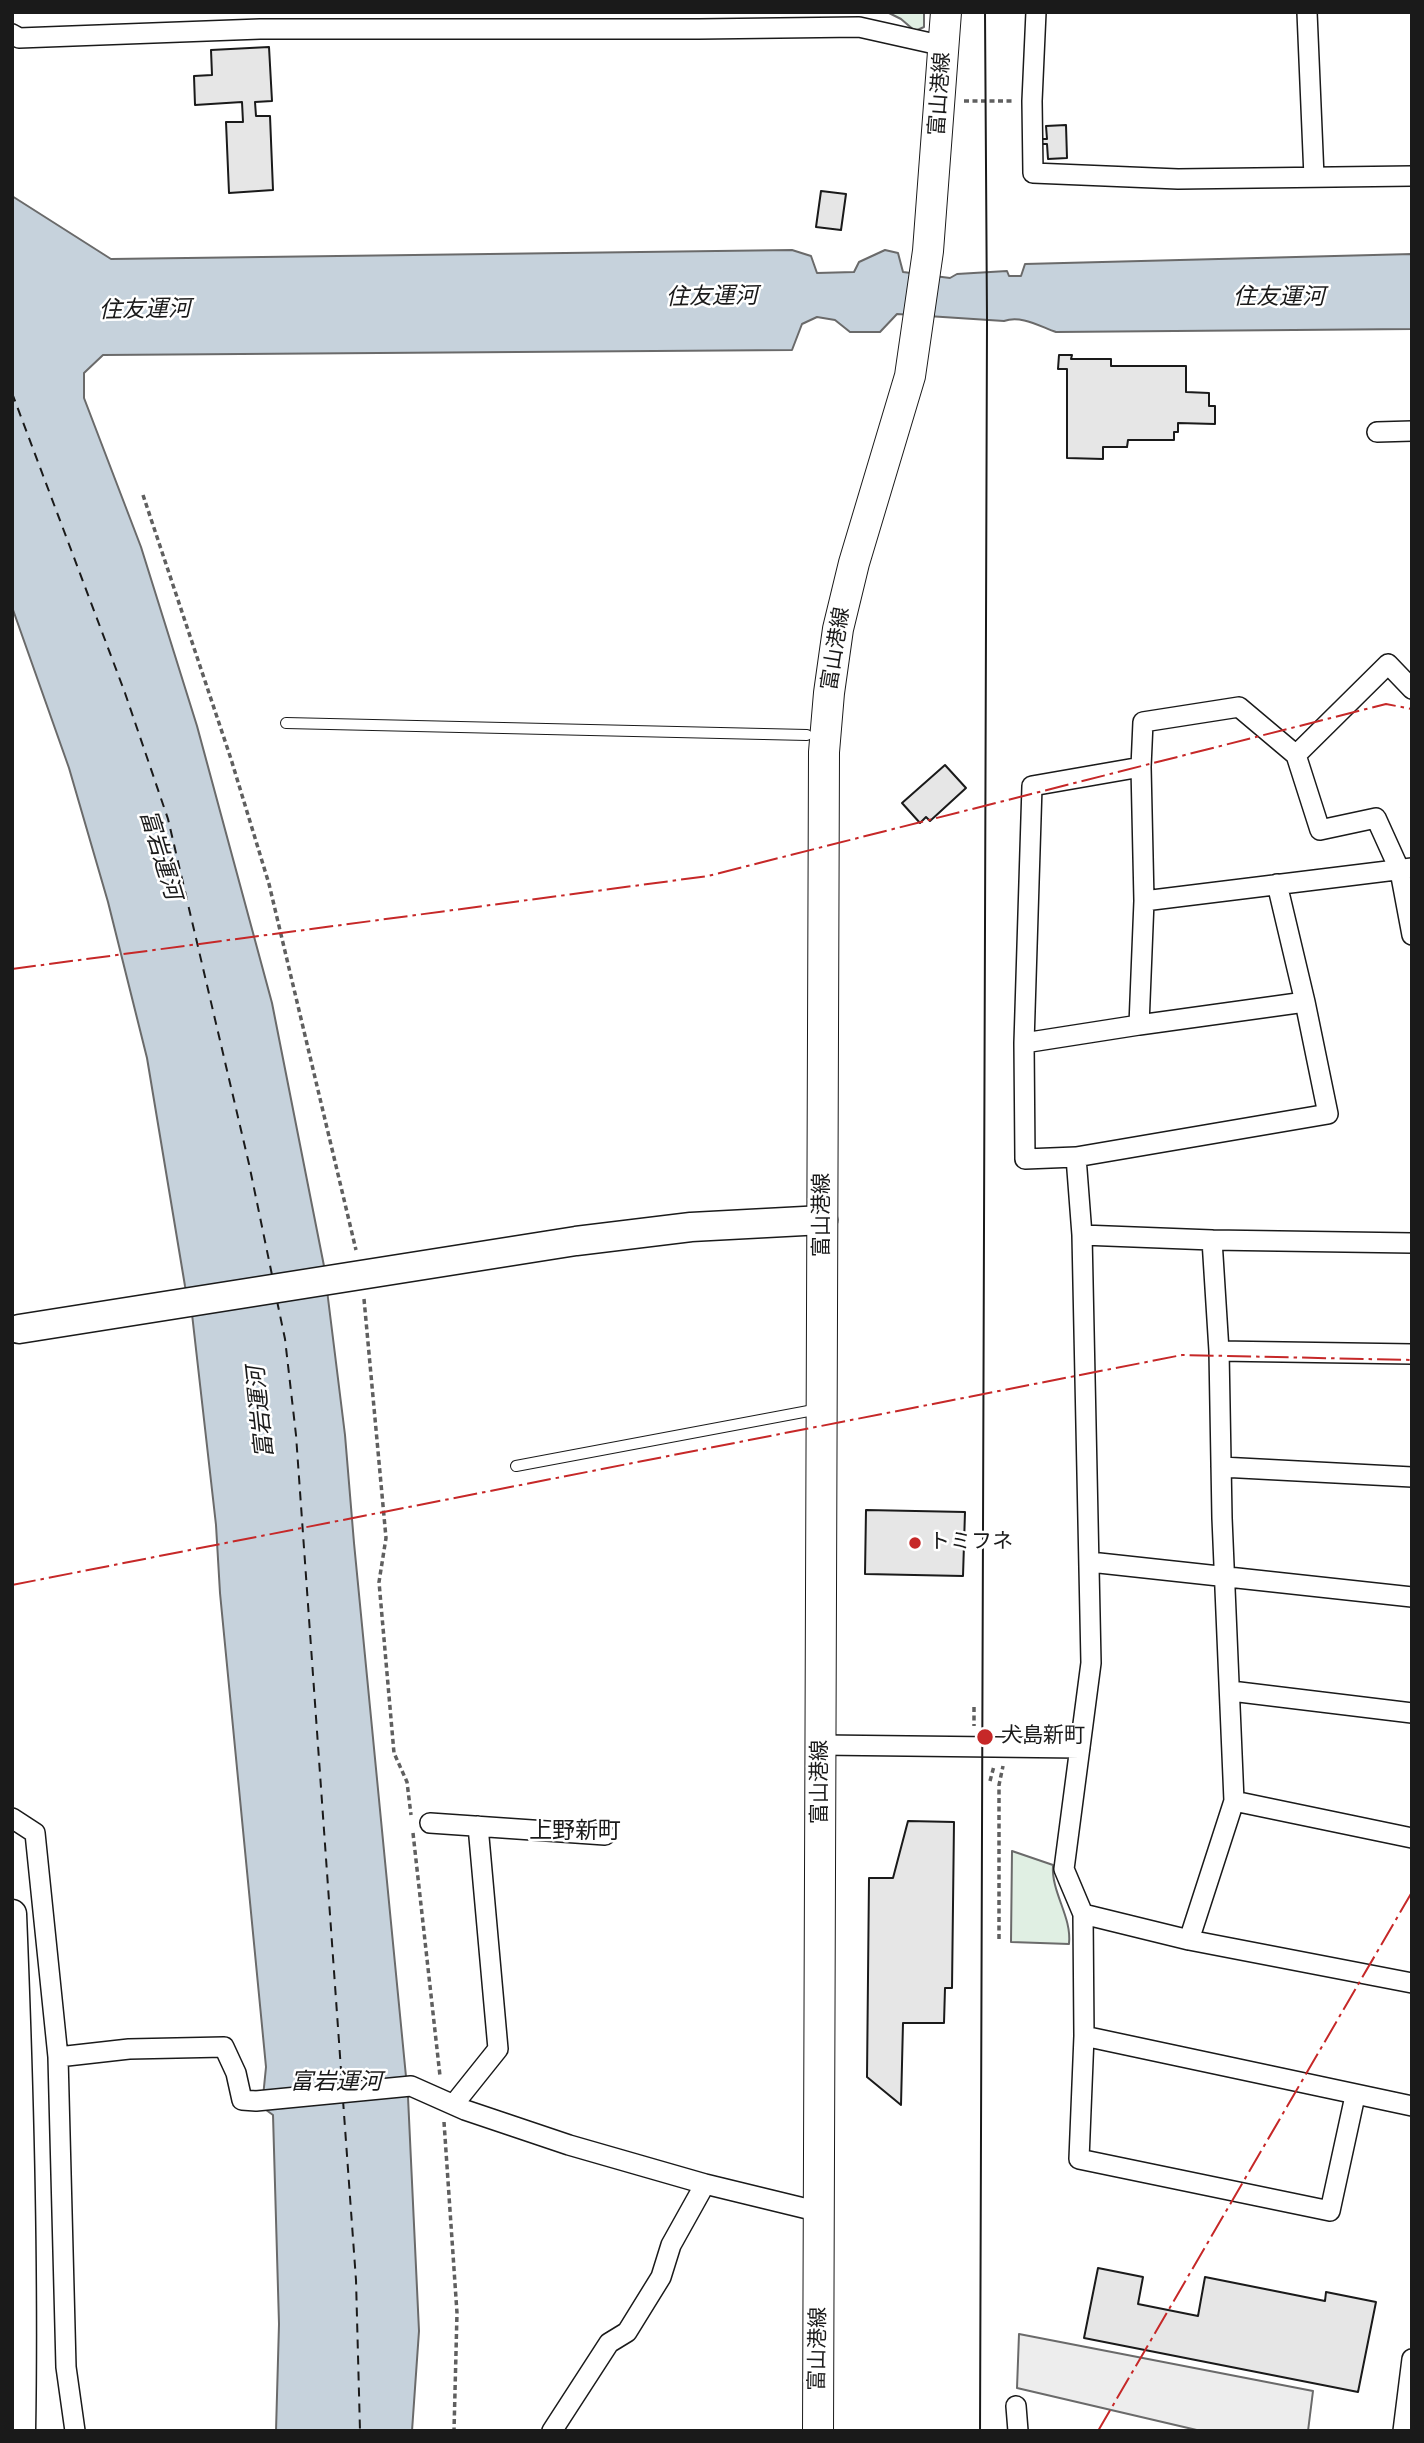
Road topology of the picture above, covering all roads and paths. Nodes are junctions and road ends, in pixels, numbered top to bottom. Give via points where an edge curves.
1 (946, 12) edge
2 (1037, 12) edge
3 (1307, 12) edge
4 (701, 21) edge
5 (12, 34) edge
6 (944, 46) junction
7 (941, 100) junction
8 (1032, 101) junction
9 (1412, 176) edge
10 (1314, 177) junction
11 (1412, 431) edge
12 (1377, 432) dead end
13 (143, 495) dead end
14 (1412, 689) edge
15 (286, 723) dead end
16 (807, 735) dead end
17 (1296, 755) junction
18 (1141, 766) junction
19 (1406, 869) edge
20 (1277, 884) junction
21 (1144, 901) junction
22 (1412, 935) edge
23 (1305, 1002) junction
24 (1139, 1025) junction
25 (1024, 1043) junction
26 (1076, 1157) junction
27 (823, 1220) junction
28 (1082, 1235) junction
29 (1212, 1240) junction
30 (1412, 1243) edge
31 (362, 1274) junction
32 (19, 1329) dead end
33 (1219, 1351) junction
34 (1412, 1354) edge
35 (823, 1408) junction
36 (516, 1466) dead end
37 (1221, 1467) junction
38 (1412, 1477) edge
39 (1090, 1562) junction
40 (1227, 1576) junction
41 (1412, 1597) edge
42 (1231, 1691) junction
43 (1412, 1713) edge
44 (821, 1745) junction
45 (1004, 1746) junction
46 (1080, 1748) junction
47 (1234, 1801) junction
48 (12, 1818) edge
49 (430, 1823) dead end
50 (478, 1826) junction
51 (605, 1835) dead end
52 (1412, 1838) edge
53 (1083, 1913) junction
54 (12, 1914) edge
55 (999, 1940) dead end
56 (1189, 1940) junction
57 (1412, 1983) edge
58 (1084, 2036) junction
59 (58, 2057) junction
60 (1355, 2096) junction
61 (448, 2102) junction
62 (1412, 2106) edge
63 (705, 2184) junction
64 (820, 2212) junction
65 (1412, 2359) edge
66 (1016, 2406) dead end
67 (21, 2431) edge
68 (75, 2431) edge
69 (454, 2431) edge
70 (552, 2431) edge
71 (818, 2431) edge
72 (1018, 2431) edge
73 (1403, 2431) edge

1 - 6 main road, 富山港線
2 - 8 street
3 - 10 street
4 - 5 street via 19,38
4 - 6 street via 859,27
6 - 7 main road, 富山港線
7 - 8 path
7 - 27 main road, 富山港線 via 929,251 910,376 853,563 829,693 824,752
8 - 10 street via 1033,173 1178,179
9 - 10 street
11 - 12 street
13 - 31 path via 269,884
14 - 17 street via 1388,664
15 - 16 lane
17 - 18 street via 1239,707 1143,722
17 - 19 street via 1320,830 1377,818
18 - 21 street
18 - 25 street via 1032,786
19 - 20 street
19 - 22 street
20 - 21 street
20 - 23 street
21 - 24 street
23 - 24 street
23 - 26 street via 1328,1114
24 - 25 street
25 - 26 street via 1025,1159
26 - 28 street
27 - 31 street via 691,1227
27 - 35 main road, 富山港線
28 - 29 street
28 - 39 street
29 - 30 street
29 - 33 street
31 - 32 street
31 - 61 path via 386,1538 379,1582 394,1753 407,1782
33 - 34 street
33 - 37 street
35 - 36 lane
35 - 44 main road, 富山港線
37 - 38 street
37 - 40 street
39 - 40 street
39 - 46 street via 1091,1663
40 - 41 street
40 - 42 street
42 - 43 street
42 - 47 street
44 - 45 street
44 - 64 main road, 富山港線
45 - 46 street
45 - 55 path via 999,1785
46 - 53 street via 1064,1868
47 - 52 street
47 - 56 street
48 - 59 street via 35,1833
49 - 50 street
50 - 51 street
50 - 61 street via 498,2049
53 - 56 street
53 - 58 street
54 - 67 street via 21,2144
56 - 57 street
58 - 60 street
58 - 60 street via 1079,2159 1330,2211
59 - 61 street via 130,2049 224,2047 242,2099 411,2086
59 - 68 street via 66,2367
60 - 62 street
61 - 63 street via 569,2145
61 - 69 path via 457,2313
63 - 64 street
63 - 70 street via 671,2245 661,2277 627,2332 609,2343
64 - 71 main road, 富山港線
65 - 73 street
66 - 72 street

